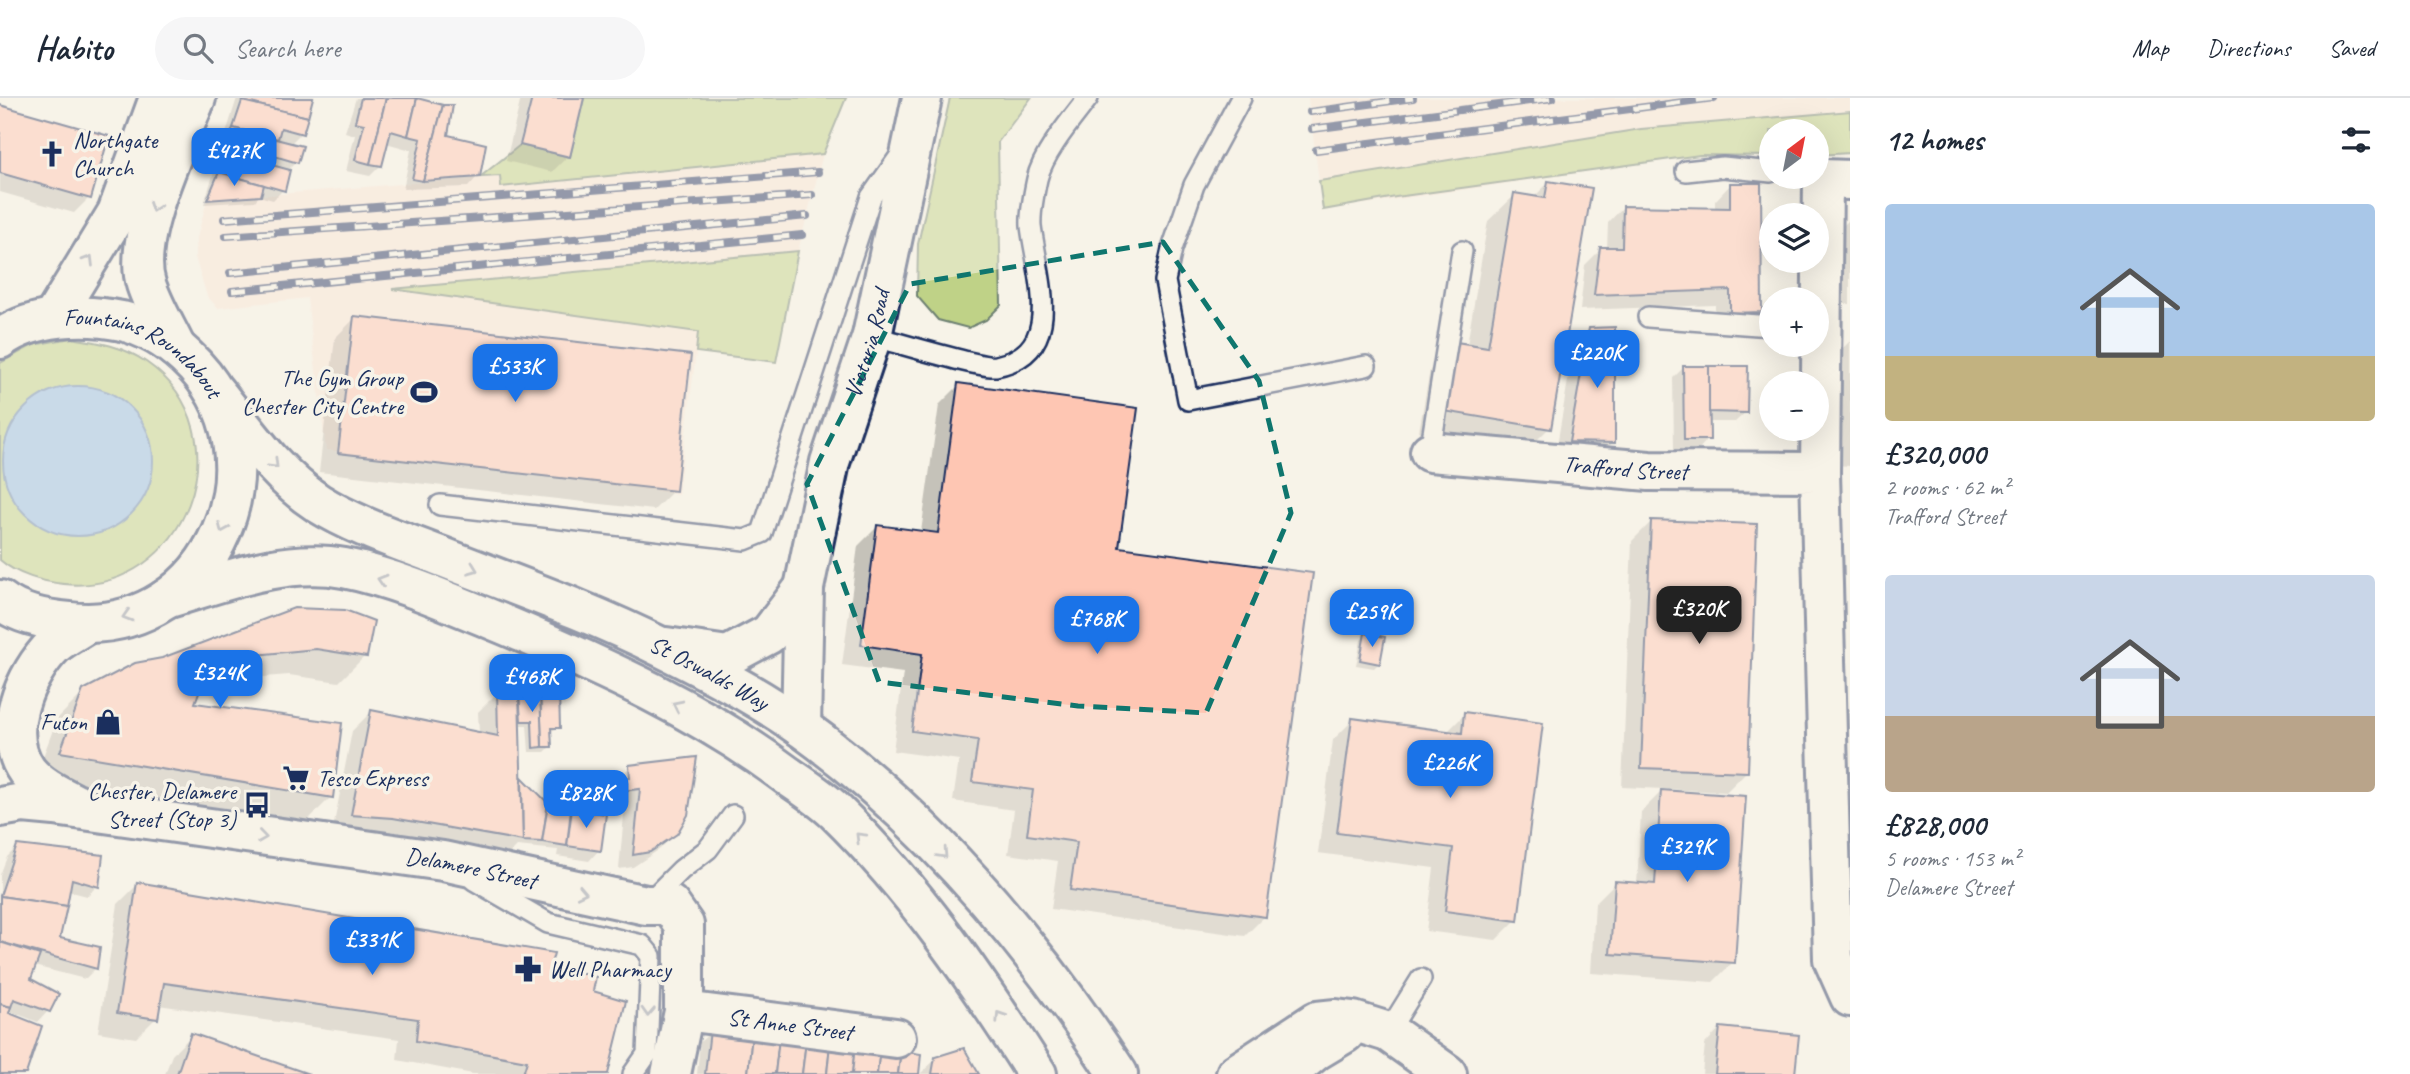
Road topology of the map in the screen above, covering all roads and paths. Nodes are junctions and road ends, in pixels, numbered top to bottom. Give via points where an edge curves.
1 (159, 98) edge
2 (196, 98) edge
3 (922, 98) edge
4 (1088, 98) edge
5 (1241, 98) edge
6 (915, 135) junction
7 (1686, 171) dead end
8 (1759, 171) edge
9 (1826, 189) edge
10 (1462, 251) dead end
11 (1821, 287) edge
12 (1648, 317) dead end
13 (53, 318) junction
14 (1759, 325) edge
15 (872, 336) junction
16 (1, 338) edge
17 (176, 348) junction
18 (1819, 357) edge
19 (1366, 366) dead end
20 (215, 392) junction
21 (1430, 452) joint
22 (1820, 472) junction
23 (440, 505) dead end
24 (804, 588) junction
25 (166, 599) junction
26 (0, 600) edge
27 (86, 624) junction
28 (660, 647) junction
29 (801, 727) junction
30 (0, 807) edge
31 (97, 815) junction
32 (733, 815) dead end
33 (443, 861) junction
34 (646, 905) junction
35 (1420, 979) dead end
36 (1850, 997) edge
37 (684, 1011) junction
38 (1375, 1028) junction
39 (896, 1038) dead end
40 (1442, 1073) edge
41 (633, 1074) edge
42 (671, 1074) edge
43 (1037, 1074) edge
44 (1118, 1074) edge
45 (1236, 1074) edge
46 (1287, 1074) edge

13 -> 1 main road via 117,213
2 -> 17 main road via 145,235 145,282
3 - 6 main road, Victoria Road
4 - 15 lane via 1037,176 1031,223 1043,326 1034,345 994,367
5 - 19 lane via 1194,185 1165,281 1188,400
6 - 15 main road, Victoria Road
6 - 23 lane via 871,197 762,533 745,540
7 - 8 lane via 1723,167
9 - 11 main road
10 - 21 lane
12 - 14 lane
13 - 16 main road, Fountains Roundabout
13 - 17 main road, Fountains Roundabout via 96,316 140,325
15 - 24 main road, Victoria Road via 830,462
17 - 20 main road, Fountains Roundabout
18 - 22 main road
20 -> 25 main road, Fountains Roundabout via 232,436 236,482 225,528 201,568
20 -> 28 main road, St Oswalds Way via 270,461 317,502 378,532 532,591
21 - 22 main road, Trafford Street via 1649,471
22 - 36 main road via 1833,958
24 - 28 main road, Victoria Road via 769,634 728,656
24 - 29 main road, Victoria Road
25 -> 27 main road, Fountains Roundabout via 128,617
43 -> 25 main road, St Oswalds Way via 943,934 887,864 832,809 764,757 692,713 593,663 447,601 343,568 275,568
26 - 27 main road, Fountains Roundabout via 45,620
27 - 31 main road, Delamere Street via 56,643 38,665 22,692 14,743 22,764 49,790
28 - 29 main road, St Oswalds Way via 738,687
29 -> 44 main road, St Oswalds Way via 907,815 966,879 1032,954
30 - 31 main road, Delamere Street via 23,803
31 -> 33 main road, Delamere Street
32 - 34 lane via 708,849
33 -> 34 main road, Delamere Street
33 -> 41 lane via 548,923 642,945 651,956 647,1054
34 - 37 main road, Delamere Street via 670,905 684,925
35 - 38 lane
37 - 39 main road, St Anne Street
37 - 42 main road, Delamere Street
38 - 40 main road
38 - 45 main road via 1336,1019 1317,1021
38 - 46 main road via 1315,1051

